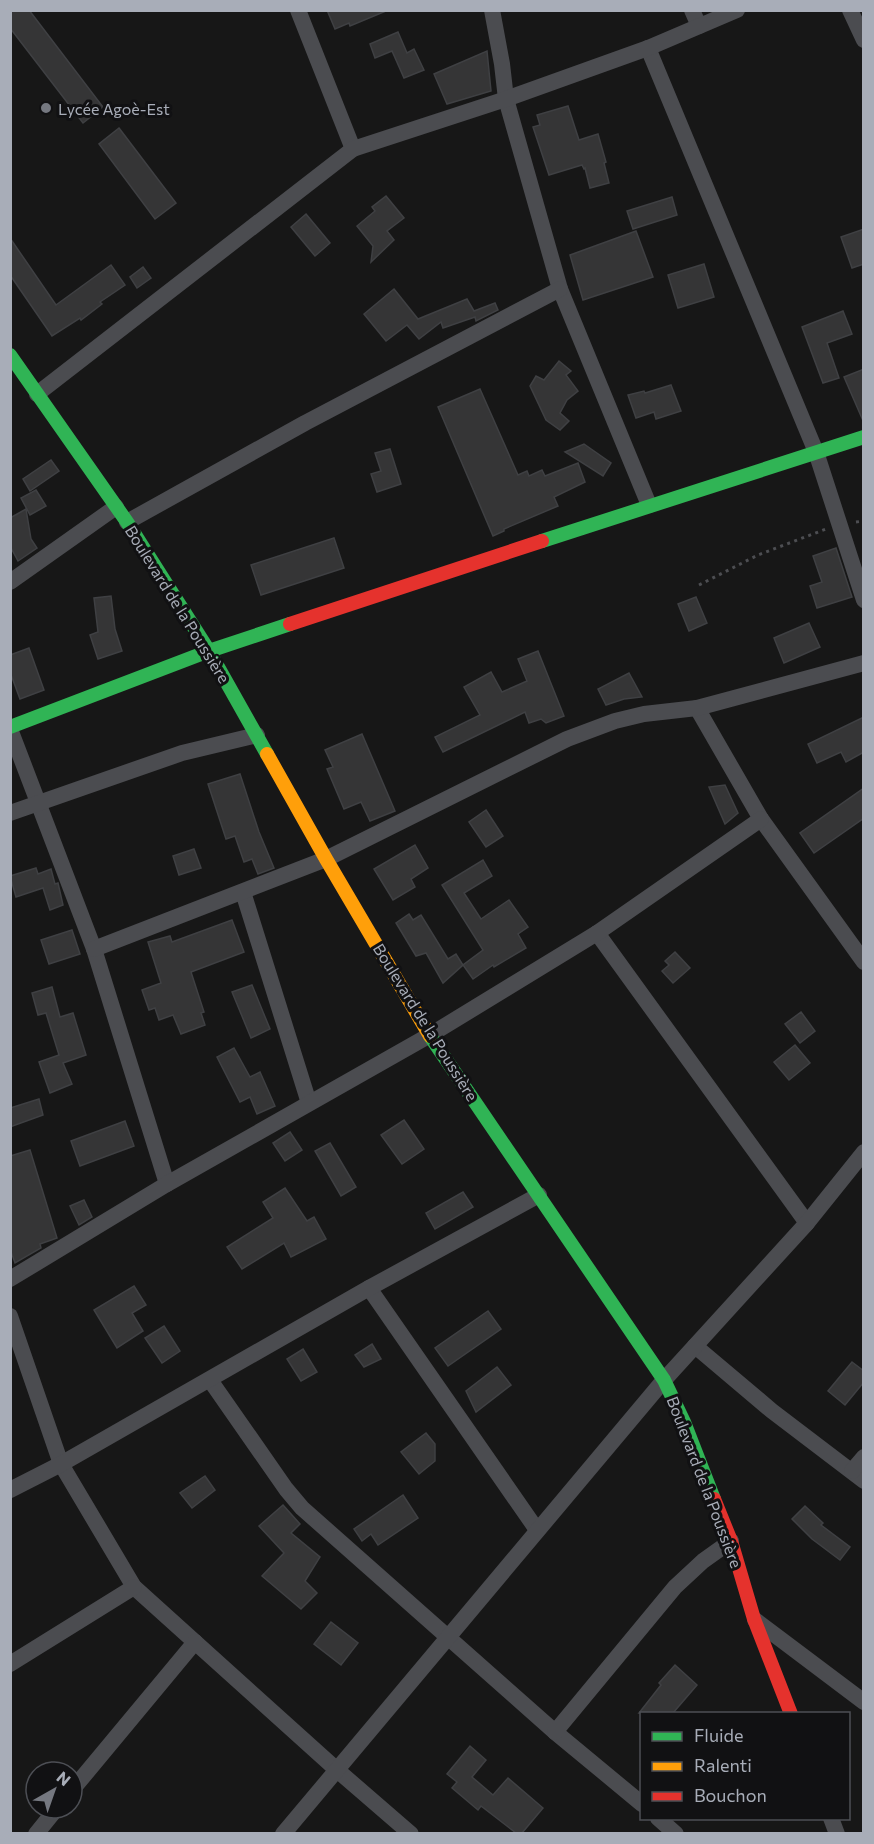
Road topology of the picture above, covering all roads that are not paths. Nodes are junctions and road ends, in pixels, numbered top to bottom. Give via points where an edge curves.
1 (298, 10) edge
2 (492, 10) edge
3 (737, 10) edge
4 (850, 10) edge
5 (695, 18) edge
6 (864, 40) edge
7 (648, 48) junction
8 (506, 99) junction
9 (353, 149) junction
10 (560, 289) junction
11 (10, 355) edge
12 (37, 394) junction
13 (864, 437) edge
14 (816, 452) junction
15 (649, 505) junction
16 (116, 507) junction
17 (127, 522) junction
18 (10, 582) edge
19 (864, 600) edge
20 (209, 651) junction
21 (864, 663) edge
22 (697, 708) junction
23 (10, 728) edge
24 (257, 735) junction
25 (40, 804) junction
26 (10, 813) edge
27 (761, 819) junction
28 (326, 859) junction
29 (243, 892) junction
30 (597, 933) junction
31 (94, 950) junction
32 (864, 962) edge
33 (430, 1035) junction
34 (309, 1103) junction
35 (864, 1152) edge
36 (167, 1184) junction
37 (539, 1196) junction
38 (807, 1223) junction
39 (10, 1279) edge
40 (369, 1288) junction
41 (10, 1316) edge
42 (695, 1346) junction
43 (210, 1380) junction
44 (664, 1380) junction
45 (864, 1457) edge
46 (62, 1464) junction
47 (858, 1476) edge
48 (10, 1490) edge
49 (537, 1530) junction
50 (731, 1541) junction
51 (134, 1587) junction
52 (754, 1619) junction
53 (448, 1637) junction
54 (195, 1642) junction
55 (10, 1664) edge
56 (864, 1702) edge
57 (790, 1712) edge
58 (555, 1732) junction
59 (337, 1770) junction
60 (84, 1776) edge
61 (640, 1802) edge
62 (47, 1820) edge
63 (660, 1820) edge
64 (36, 1833) edge
65 (283, 1833) edge
66 (411, 1833) edge
67 (676, 1833) edge

1 - 9 street
2 - 8 street
3 - 5 street
4 - 6 street
5 - 7 street
7 - 8 street
7 - 14 street
8 - 9 street
8 - 10 street
9 - 12 street
10 - 15 street
10 - 17 street
11 - 12 street, Boulevard de la Poussière
12 - 16 street, Boulevard de la Poussière
13 - 14 street
14 - 15 street
14 - 19 street
15 - 20 street
16 - 17 street, Boulevard de la Poussière
16 - 18 street
17 - 20 street, Boulevard de la Poussière
20 - 23 street
20 - 24 street, Boulevard de la Poussière
21 - 22 street
22 - 27 street
22 - 28 street via 644,714 567,739
23 - 25 street
24 - 25 street via 182,753
24 - 28 street, Boulevard de la Poussière
25 - 26 street
25 - 31 street
27 - 30 street
27 - 32 street
28 - 29 street
28 - 33 street, Boulevard de la Poussière
29 - 31 street
29 - 34 street
30 - 33 street
30 - 38 street
31 - 36 street
33 - 34 street
33 - 37 street, Boulevard de la Poussière
34 - 36 street
35 - 38 street
36 - 39 street
37 - 40 street
37 - 44 street, Boulevard de la Poussière
38 - 42 street
40 - 43 street
40 - 49 street
41 - 46 street
42 - 44 street
42 - 47 street
43 - 46 street
43 - 53 street via 302,1508
44 - 49 street
44 - 50 street, Boulevard de la Poussière
45 - 47 street
46 - 48 street
46 - 51 street
49 - 53 street
50 - 52 street, Boulevard de la Poussière
50 - 58 street via 675,1587
51 - 54 street
51 - 55 street
52 - 56 street
52 - 57 street, Boulevard de la Poussière
53 - 58 street
53 - 59 street
54 - 59 street
54 - 60 street
58 - 61 street
59 - 65 street
59 - 66 street
62 - 64 street
63 - 67 street

